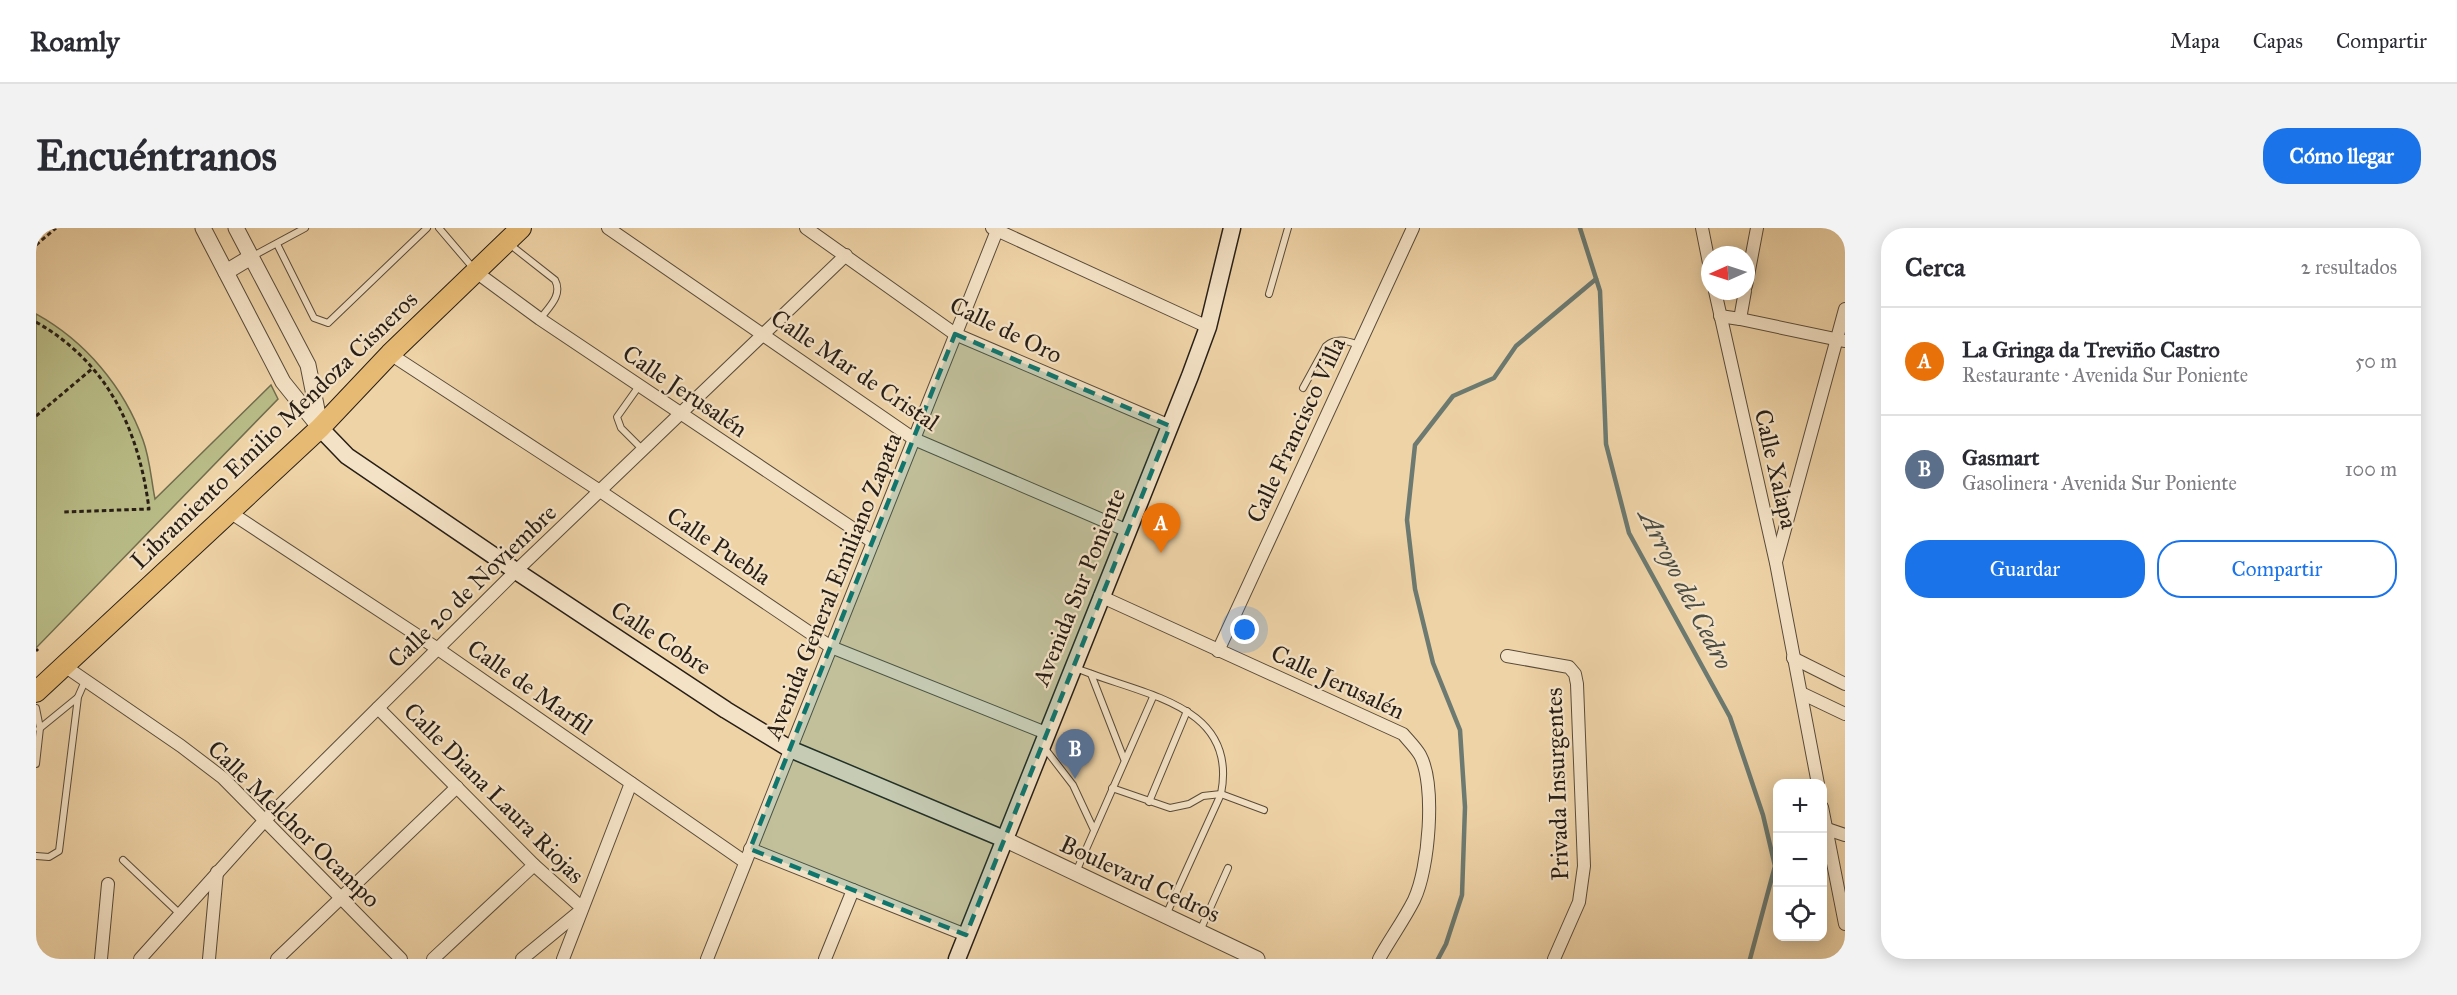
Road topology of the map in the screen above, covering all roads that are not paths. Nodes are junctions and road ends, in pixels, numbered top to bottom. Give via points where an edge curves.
1 (203, 228) edge
2 (236, 228) edge
3 (305, 228) edge
4 (427, 228) edge
5 (439, 228) edge
6 (521, 228) edge
7 (608, 228) edge
8 (806, 228) edge
9 (1232, 228) edge
10 (1288, 228) edge
11 (1413, 228) edge
12 (1702, 228) edge
13 (1757, 228) edge
14 (996, 229) edge
15 (507, 242) junction
16 (277, 244) junction
17 (1706, 246) edge
18 (1754, 246) edge
19 (846, 255) junction
20 (251, 257) junction
21 (226, 272) junction
22 (476, 272) junction
23 (1269, 294) dead end
24 (1717, 300) edge
25 (1743, 300) edge
26 (1845, 309) edge
27 (1720, 316) junction
28 (540, 319) junction
29 (1740, 319) junction
30 (1208, 327) junction
31 (955, 334) junction
32 (764, 335) junction
33 (1842, 341) edge
34 (1359, 345) junction
35 (390, 354) junction
36 (639, 386) junction
37 (1303, 388) dead end
38 (681, 414) junction
39 (1170, 426) junction
40 (320, 428) junction
41 (914, 439) junction
42 (644, 450) junction
43 (600, 491) junction
44 (228, 511) junction
45 (1128, 531) junction
46 (873, 542) junction
47 (1776, 563) junction
48 (516, 571) junction
49 (1100, 596) junction
50 (831, 647) junction
51 (438, 649) junction
52 (1218, 651) junction
53 (1507, 656) dead end
54 (1793, 658) junction
55 (63, 665) junction
56 (1072, 666) junction
57 (1091, 674) junction
58 (85, 681) junction
59 (1845, 684) edge
60 (36, 692) edge
61 (1801, 693) junction
62 (78, 697) junction
63 (1152, 697) junction
64 (36, 708) edge
65 (378, 708) junction
66 (1187, 711) junction
67 (1844, 712) edge
68 (38, 730) edge
69 (1044, 738) junction
70 (790, 749) junction
71 (1124, 759) junction
72 (36, 764) edge
73 (1817, 779) edge
74 (630, 783) junction
75 (457, 788) junction
76 (1112, 788) junction
77 (1221, 794) junction
78 (1149, 802) junction
79 (1264, 810) dead end
80 (265, 820) junction
81 (1827, 829) joint
82 (1094, 830) junction
83 (1845, 835) edge
84 (1004, 839) junction
85 (750, 849) junction
86 (36, 856) edge
87 (123, 860) dead end
88 (745, 862) junction
89 (534, 864) junction
90 (1228, 868) dead end
91 (218, 872) junction
92 (1075, 873) junction
93 (108, 884) dead end
94 (853, 890) junction
95 (342, 897) junction
96 (580, 910) junction
97 (180, 914) junction
98 (1166, 916) junction
99 (1845, 924) edge
100 (1200, 931) junction
101 (966, 935) junction
102 (101, 959) edge
103 (140, 959) edge
104 (209, 959) edge
105 (277, 959) edge
106 (401, 959) edge
107 (433, 959) edge
108 (522, 959) edge
109 (563, 959) edge
110 (707, 959) edge
111 (825, 959) edge
112 (957, 959) edge
113 (1257, 959) edge
114 (1379, 959) edge
115 (1554, 959) edge

1 - 21 street
2 - 20 street
3 - 16 lane
4 - 16 lane via 328,324 314,318
5 - 22 lane
6 - 15 main road, Libramiento Emilio Mendoza Cisneros
7 - 32 street, Calle Mar de Cristal
8 - 19 street, Calle de Oro
9 - 30 main road, Avenida Sur Poniente
10 - 23 lane
11 - 34 street, Calle Francisco Villa
12 - 17 street
13 - 18 street
14 - 30 street
14 - 31 street, Avenida General Emiliano Zapata
15 - 22 main road, Libramiento Emilio Mendoza Cisneros
15 - 28 lane via 555,280 558,287 556,298
16 - 20 lane
19 - 31 street, Calle de Oro
19 - 32 street, Calle 20 de Noviembre
20 - 21 street
20 - 40 street via 308,365
21 - 40 street via 283,382
22 - 28 street, Calle Jerusalén
22 - 35 main road, Libramiento Emilio Mendoza Cisneros
24 - 27 street, Calle Xalapa
25 - 29 street
26 - 33 street
27 - 29 street
27 - 47 street, Calle Xalapa
28 - 36 street, Calle Jerusalén
29 - 33 street
30 - 39 main road, Avenida Sur Poniente
31 - 39 street, Calle de Oro
31 - 41 street, Avenida General Emiliano Zapata
32 - 38 street, Calle 20 de Noviembre
32 - 41 street, Calle Mar de Cristal
33 - 47 street
34 - 37 lane via 1332,341
34 - 52 street, Calle Francisco Villa
35 - 40 main road, Libramiento Emilio Mendoza Cisneros
35 - 43 street, Calle Puebla
36 - 38 street, Calle Jerusalén
36 - 42 lane via 617,417 621,428
38 - 42 street, Calle 20 de Noviembre
38 - 46 street, Calle Jerusalén
39 - 45 main road, Avenida Sur Poniente
40 - 44 main road, Libramiento Emilio Mendoza Cisneros
40 - 48 main road, Calle Cobre via 347,456
41 - 45 street, Calle Mar de Cristal
41 - 46 street, Avenida General Emiliano Zapata
42 - 43 street, Calle 20 de Noviembre
43 - 48 street, Calle 20 de Noviembre
43 - 50 street, Calle Puebla
44 - 51 street, Calle de Marfil
44 - 55 main road, Libramiento Emilio Mendoza Cisneros
45 - 49 main road, Avenida Sur Poniente
46 - 50 street, Avenida General Emiliano Zapata
47 - 54 street, Calle Xalapa
48 - 51 street, Calle 20 de Noviembre
48 - 70 main road, Calle Cobre
49 - 52 street, Calle Jerusalén
49 - 56 main road, Avenida Sur Poniente
50 - 69 street, Calle Puebla
50 - 70 street, Avenida General Emiliano Zapata
51 - 65 street, Calle 20 de Noviembre
51 - 74 street, Calle de Marfil
52 - 114 street, Calle Jerusalén via 1403,734 1421,756 1428,794 1425,866 1415,898
53 - 115 street, Privada Insurgentes via 1569,667 1577,684 1584,866 1579,902
54 - 59 street
54 - 61 street, Calle Xalapa
55 - 58 street, Calle Melchor Ocampo
55 - 60 main road, Libramiento Emilio Mendoza Cisneros
56 - 57 lane
56 - 69 main road, Avenida Sur Poniente
57 - 63 lane
57 - 71 lane
58 - 62 lane
58 - 80 street, Calle Melchor Ocampo via 223,778
61 - 67 street
61 - 73 street, Calle Xalapa
62 - 68 lane
62 - 86 lane via 59,851 53,856
63 - 66 lane
63 - 71 lane
64 - 68 lane
65 - 75 street, Calle Diana Laura Riojas
65 - 80 street, Calle 20 de Noviembre
66 - 77 lane via 1217,739 1225,775
66 - 78 lane
68 - 72 lane
69 - 82 lane via 1073,785
69 - 84 main road, Avenida Sur Poniente
70 - 84 main road, Calle Cobre
70 - 85 street, Avenida General Emiliano Zapata
71 - 76 lane
74 - 88 street, Calle de Marfil
74 - 96 street
75 - 89 street, Calle Diana Laura Riojas
75 - 95 street
76 - 78 lane
76 - 82 lane
77 - 78 lane via 1203,796 1178,808
77 - 79 lane
77 - 98 lane
80 - 91 street, Calle 20 de Noviembre
80 - 95 street, Calle Melchor Ocampo
81 - 83 street
81 - 99 street
82 - 92 lane
84 - 92 street, Boulevard Cedros
84 - 101 main road, Avenida Sur Poniente
85 - 88 street, Avenida General Emiliano Zapata
85 - 94 street
87 - 97 lane
88 - 110 street, Avenida General Emiliano Zapata
89 - 96 street, Calle Diana Laura Riojas
89 - 107 street
90 - 100 lane
91 - 97 street, Calle 20 de Noviembre
91 - 104 street
92 - 98 street, Boulevard Cedros
93 - 102 street
94 - 101 street
94 - 111 street
95 - 105 street
95 - 106 street, Calle Melchor Ocampo
96 - 108 street
96 - 109 street
97 - 103 street, Calle 20 de Noviembre
98 - 100 street, Boulevard Cedros
100 - 113 street, Boulevard Cedros
101 - 112 main road, Avenida Sur Poniente

